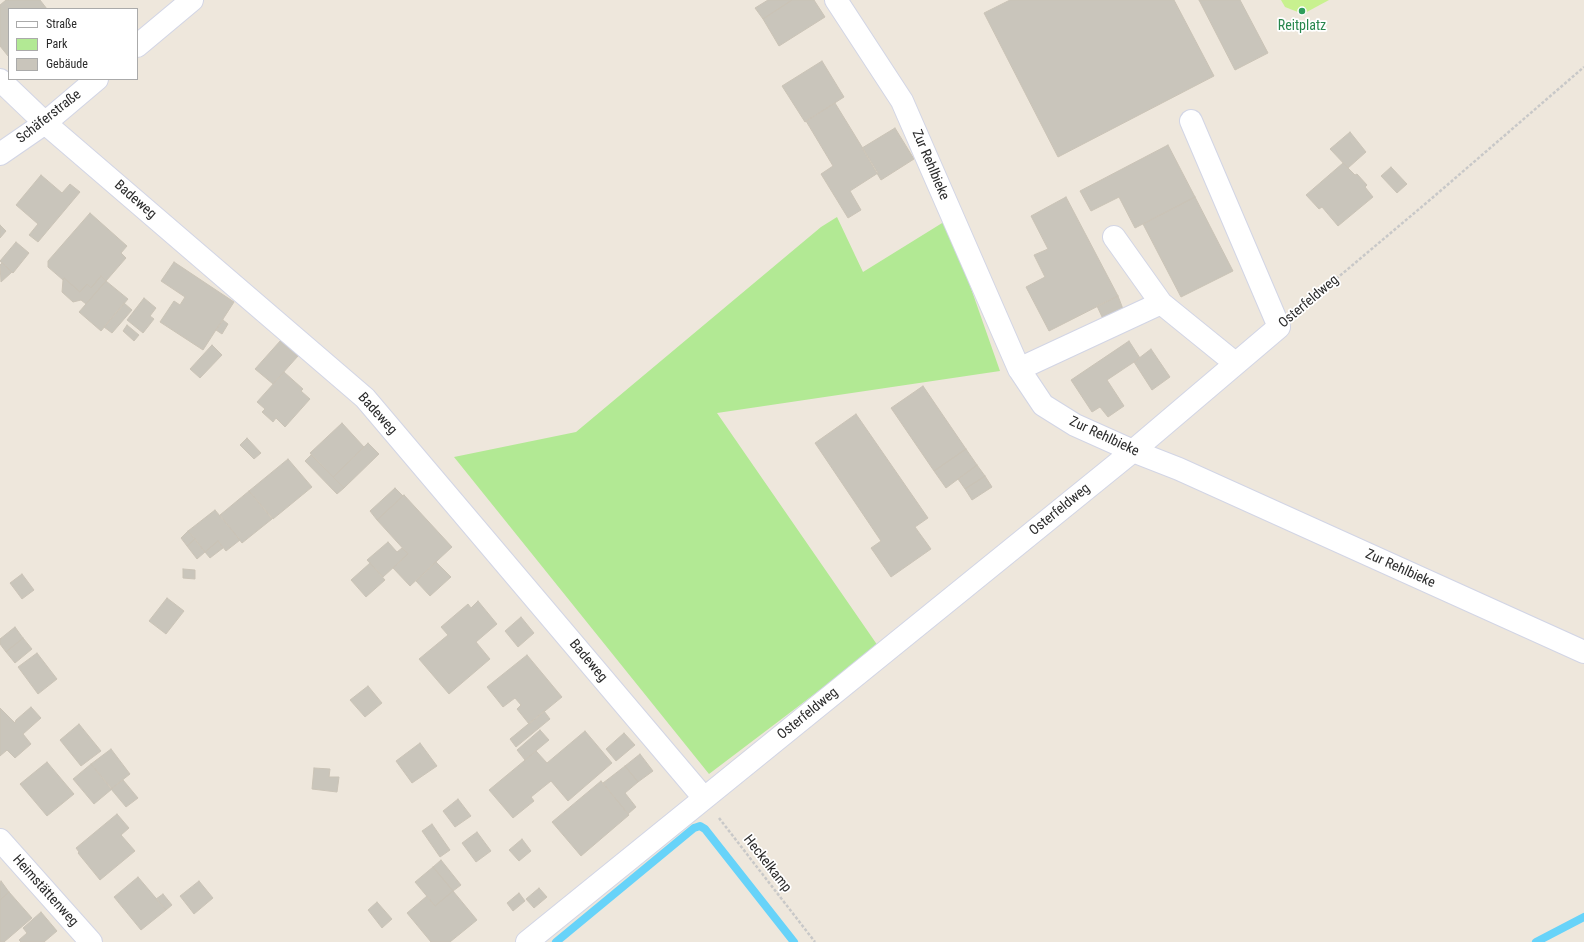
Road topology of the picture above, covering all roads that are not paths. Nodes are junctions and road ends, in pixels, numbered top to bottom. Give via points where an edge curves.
1 (192, 0) edge
2 (836, 0) edge
3 (138, 45) edge
4 (0, 80) edge
5 (96, 80) edge
6 (1191, 121) dead end
7 (45, 123) junction
8 (0, 154) edge
9 (1114, 237) dead end
10 (1162, 303) junction
11 (1235, 363) junction
12 (1018, 370) junction
13 (1132, 451) junction
14 (1584, 652) edge
15 (704, 798) junction
16 (0, 840) edge
17 (91, 942) edge
18 (527, 942) edge

1 - 3 street
2 - 12 street, Zur Rehlbieke via 902,102
4 - 7 street, Badeweg
5 - 7 street, Schäferstraße
6 - 11 street, Osterfeldweg via 1279,327
7 - 8 street, Schäferstraße
7 - 15 street, Badeweg via 365,398
9 - 10 street
10 - 11 street
10 - 12 street
11 - 13 street, Osterfeldweg
12 - 13 street, Zur Rehlbieke via 1043,405 1075,425
13 - 14 street, Zur Rehlbieke
13 - 15 street, Osterfeldweg
15 - 18 street, Osterfeldweg
16 - 17 street, Heimstättenweg

